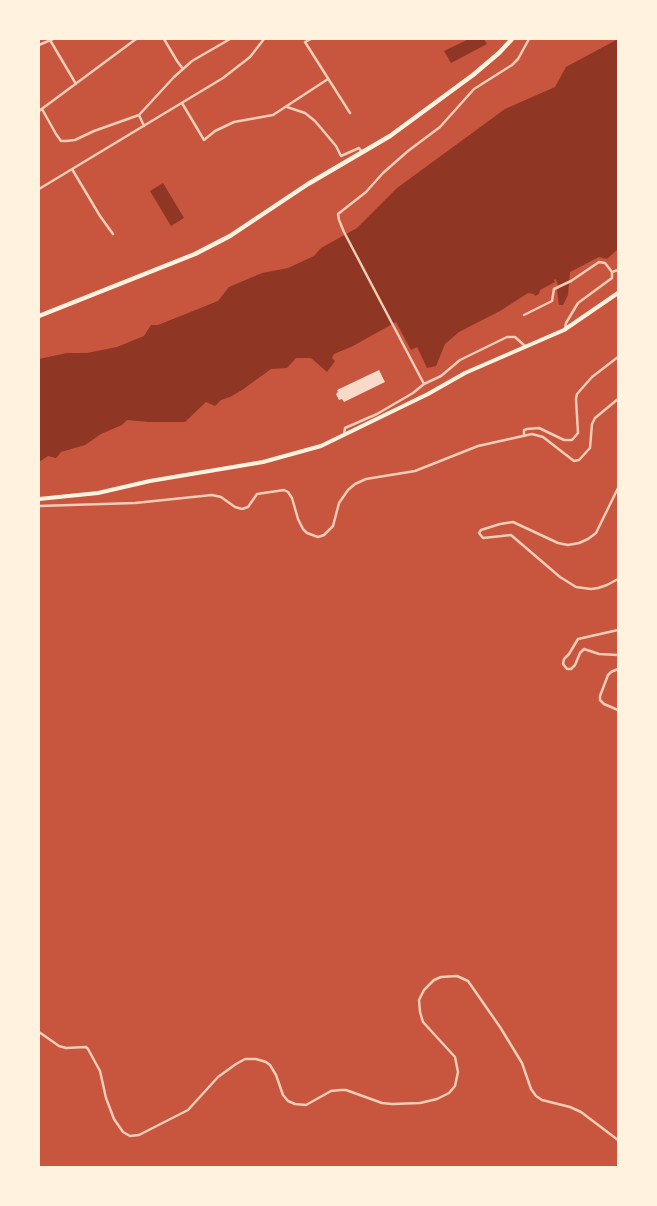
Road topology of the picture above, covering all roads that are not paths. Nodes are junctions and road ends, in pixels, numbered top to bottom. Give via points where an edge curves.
1 (136, 39) edge
2 (164, 39) edge
3 (230, 39) edge
4 (264, 39) edge
5 (311, 39) edge
6 (512, 39) edge
7 (529, 39) edge
8 (45, 40) edge
9 (52, 40) edge
10 (39, 45) edge
11 (183, 68) junction
12 (328, 79) junction
13 (76, 85) junction
14 (182, 103) junction
15 (287, 107) junction
16 (40, 110) edge
17 (350, 114) dead end
18 (139, 115) junction
19 (144, 126) junction
20 (362, 152) junction
21 (72, 169) junction
22 (39, 189) edge
23 (113, 234) dead end
24 (618, 270) edge
25 (612, 272) junction
26 (618, 293) edge
27 (524, 315) dead end
28 (39, 316) edge
29 (564, 330) junction
30 (526, 348) junction
31 (618, 358) edge
32 (424, 384) junction
33 (618, 400) edge
34 (344, 435) junction
35 (524, 436) junction
36 (618, 488) edge
37 (39, 499) edge
38 (39, 506) edge
39 (618, 579) edge
40 (618, 630) edge
41 (618, 655) edge
42 (618, 670) edge
43 (618, 710) edge
44 (39, 1032) edge
45 (618, 1140) edge

1 - 13 street
2 - 11 street
3 - 11 street
4 - 14 street via 236,69
5 - 12 street via 305,42
6 - 20 highway via 473,75 390,136
7 - 32 street via 512,65 474,89 440,127 339,212 344,232
8 - 9 street
8 - 10 street
9 - 13 street
11 - 18 street
12 - 15 street
12 - 17 street
13 - 16 street
14 - 15 street via 204,140 234,122 273,115
14 - 19 street
15 - 20 street via 305,113 315,121 341,156 359,148
16 - 18 street via 61,141 75,140
18 - 19 street
19 - 21 street
20 - 28 highway via 230,236 195,254
21 - 22 street
21 - 23 street
24 - 25 street
25 - 27 street via 605,263 599,262 554,289 552,301
25 - 29 street via 610,281 578,303
26 - 29 main road
29 - 30 main road
30 - 32 street via 516,337 507,337 460,360 441,376
30 - 34 main road via 465,373
31 - 35 street via 592,377 577,394 578,433 572,440 564,440 539,428 524,430
32 - 34 street via 377,414 345,428
33 - 35 street via 595,418 590,448 579,460 574,461 543,437
34 - 37 main road via 313,449 263,462 98,493
35 - 38 street via 478,446 415,471 361,482 343,496 330,531 318,537 303,528 292,498 284,490 257,494 248,507 242,509 212,495 135,503
36 - 39 street via 596,532 579,543 558,543 513,522 479,533 483,538 511,535 576,587 598,588
40 - 41 street via 578,639 563,664 572,669 584,649
42 - 43 street via 608,675 600,700
44 - 45 street via 59,1046 88,1049 100,1071 114,1119 130,1136 144,1133 188,1110 218,1077 245,1059 256,1059 270,1065 283,1095 295,1104 306,1105 340,1090 392,1104 420,1103 449,1092 455,1086 458,1072 455,1057 423,1022 419,1000 434,980 457,976 468,981 500,1027 522,1063 536,1096 581,1112

